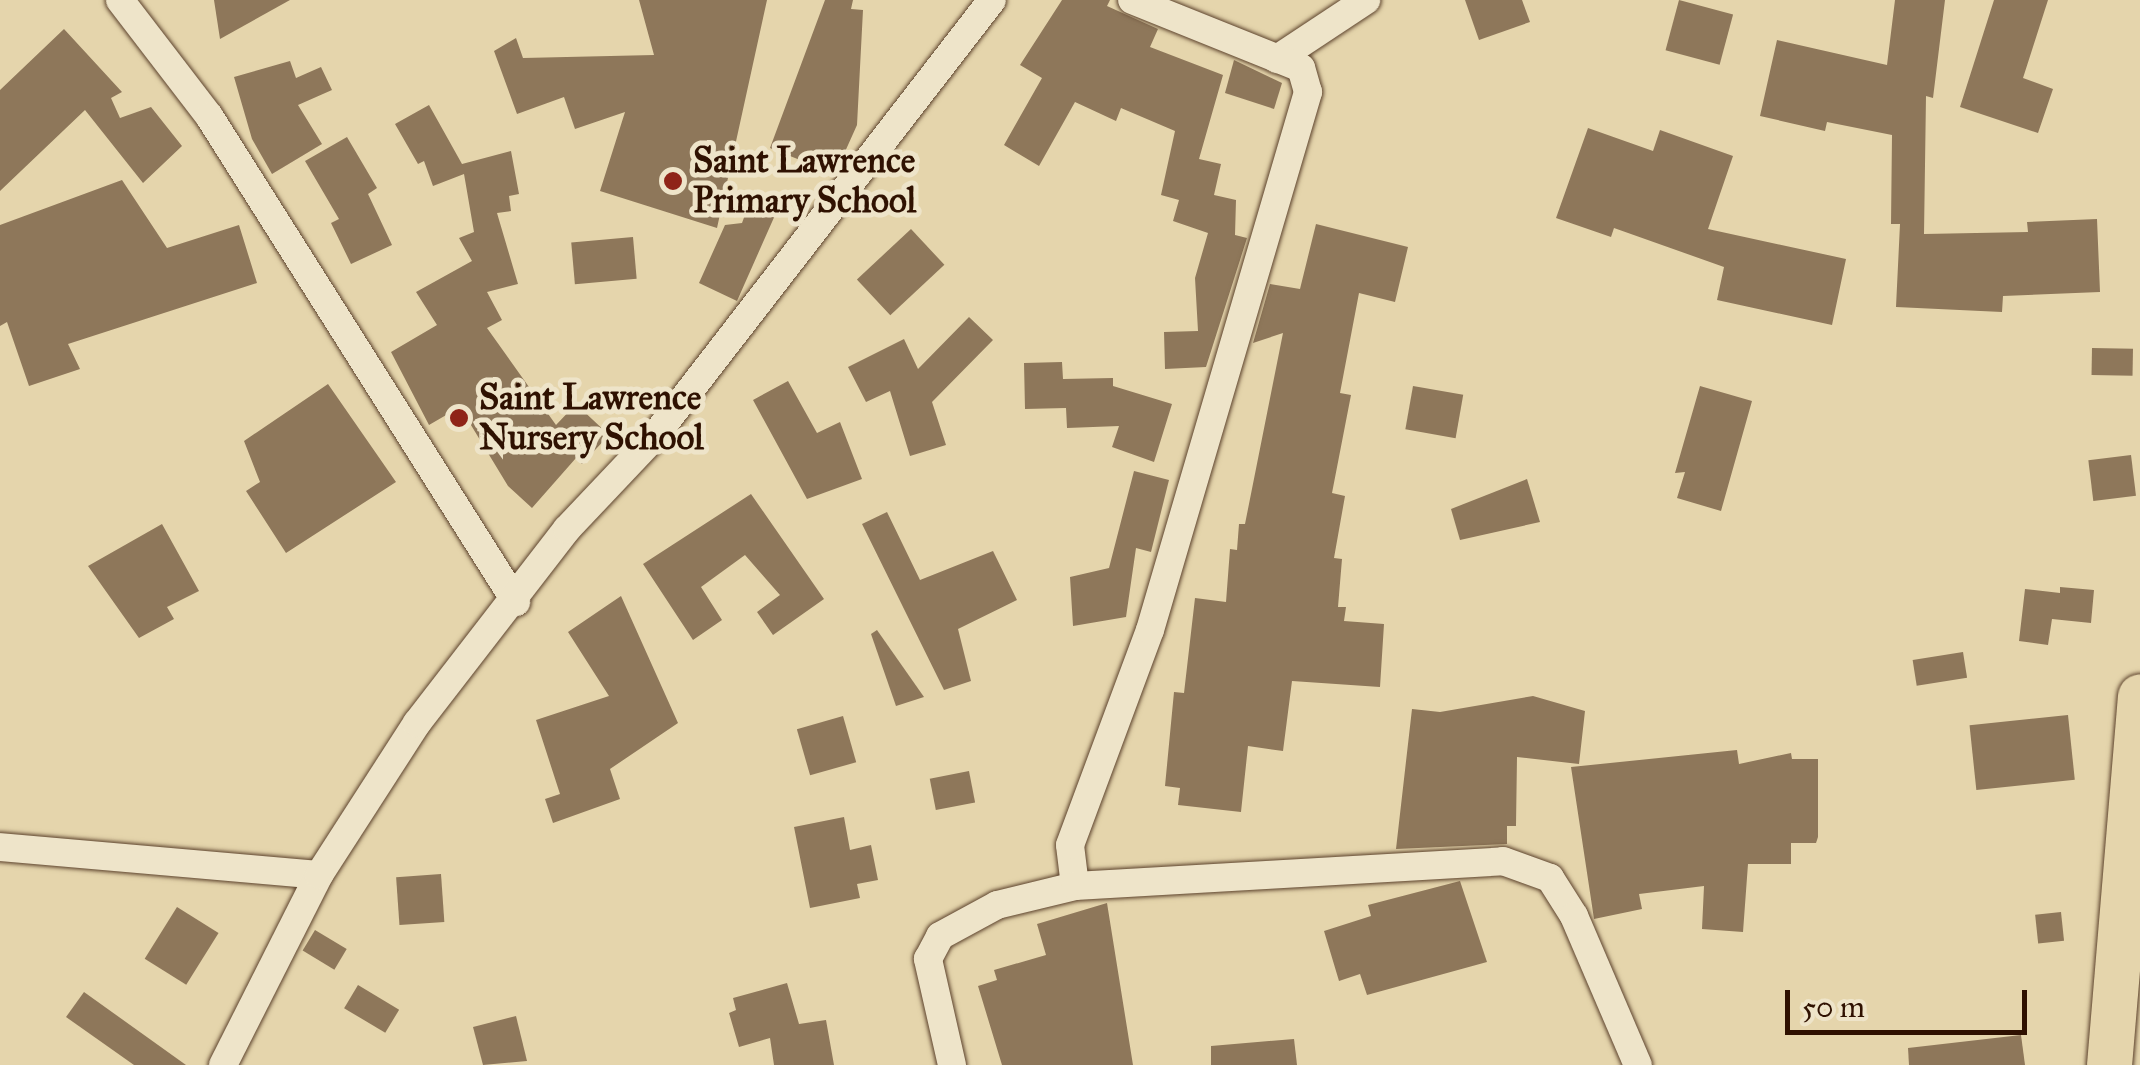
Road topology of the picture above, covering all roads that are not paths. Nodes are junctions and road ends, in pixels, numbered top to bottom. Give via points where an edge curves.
1 (120, 0) edge
2 (992, 0) edge
3 (1132, 0) edge
4 (1366, 0) edge
5 (1276, 59) junction
6 (516, 602) junction
7 (2140, 696) edge
8 (0, 847) edge
9 (318, 875) junction
10 (1075, 886) junction
11 (223, 1065) edge
12 (952, 1065) edge
13 (1638, 1065) edge
14 (2109, 1065) edge

1 - 6 street via 209,116
2 - 6 street via 666,422 567,530
3 - 5 street
4 - 5 street
5 - 10 street via 1302,68 1304,112 1150,630 1070,844
6 - 9 street via 417,723
7 - 14 main road
8 - 9 street
9 - 11 street
10 - 12 street via 997,905 940,936 928,959
10 - 13 street via 1503,862 1550,878 1574,916

